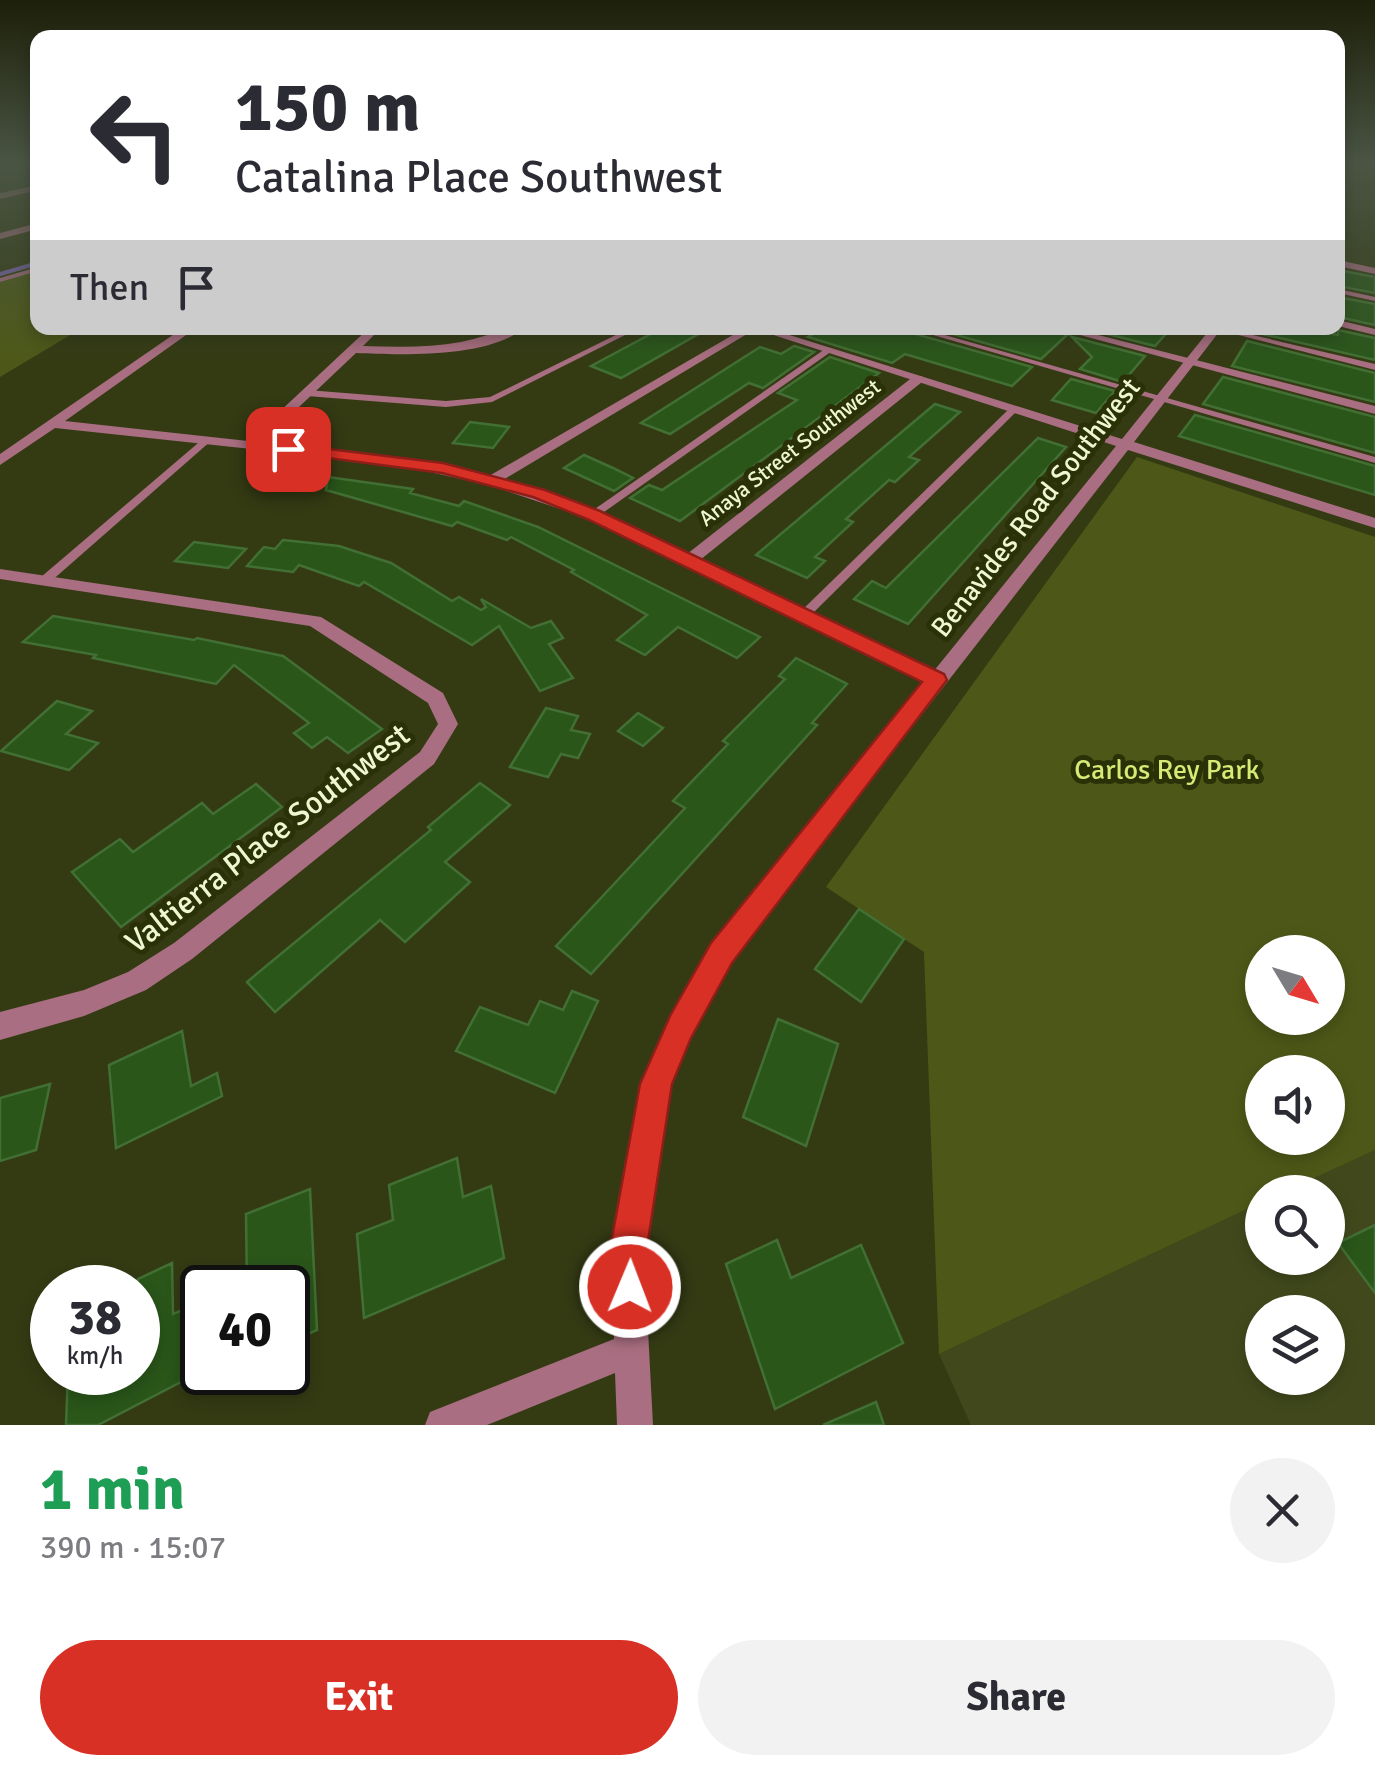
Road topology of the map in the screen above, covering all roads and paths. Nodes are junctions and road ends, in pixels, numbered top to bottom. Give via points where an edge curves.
1 (28, 228) edge
2 (0, 236) edge
3 (1345, 265) edge
4 (30, 271) edge
5 (1375, 271) edge
6 (0, 280) edge
7 (1345, 293) edge
8 (1375, 299) edge
9 (1345, 325) edge
10 (1375, 332) edge
11 (180, 335) edge
12 (368, 335) edge
13 (499, 335) edge
14 (621, 335) edge
15 (743, 335) edge
16 (778, 335) edge
17 (937, 335) edge
18 (1087, 335) edge
19 (1210, 335) edge
20 (1245, 335) edge
21 (353, 349) junction
22 (828, 350) junction
23 (1189, 362) junction
24 (1375, 367) edge
25 (918, 378) junction
26 (307, 393) junction
27 (1160, 398) junction
28 (1014, 408) junction
29 (1375, 410) edge
30 (52, 424) junction
31 (207, 440) junction
32 (1124, 442) junction
33 (251, 444) junction
34 (1375, 460) edge
35 (0, 461) edge
36 (492, 480) junction
37 (593, 515) junction
38 (1375, 523) edge
39 (688, 561) junction
40 (0, 574) edge
41 (45, 580) junction
42 (802, 616) junction
43 (936, 680) junction
44 (0, 1026) edge
45 (632, 1349) junction
46 (442, 1425) edge
47 (634, 1425) edge

1 - 2 street
3 - 5 street
4 - 6 lane
7 - 8 lane
9 - 10 street
11 - 30 street
12 - 21 street
13 - 21 street via 441,350
14 - 26 lane via 492,399 446,404
15 - 36 street
16 - 22 street
17 - 27 lane
18 - 23 street
19 - 23 street, Benavides Road Southwest
20 - 24 lane
21 - 26 street
22 - 25 street
22 - 37 lane
23 - 27 street, Benavides Road Southwest
23 - 29 street
25 - 28 street
25 - 39 street, Anaya Street Southwest
26 - 33 street
27 - 32 street, Benavides Road Southwest
27 - 34 lane
28 - 32 street
28 - 42 lane
30 - 31 street
30 - 35 street
31 - 33 street
31 - 41 lane
32 - 38 street
32 - 43 street, Benavides Road Southwest
33 - 36 street via 399,461
36 - 37 street
37 - 39 street
39 - 42 street
40 - 41 street
41 - 44 street, Valtierra Place Southwest via 314,621 436,698 448,724 427,758 183,951 136,982
42 - 43 street
43 - 45 street, Benavides Road Southwest via 722,953 680,1027 656,1084 628,1254
45 - 46 street
45 - 47 street, Benavides Road Southwest

